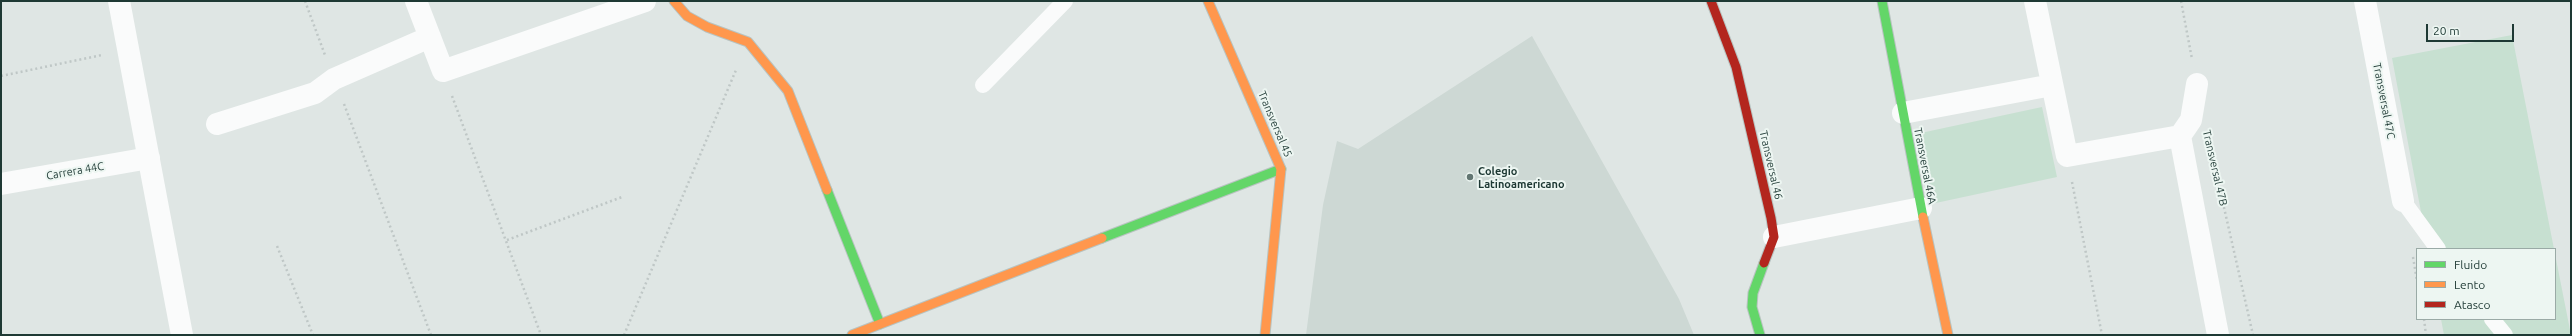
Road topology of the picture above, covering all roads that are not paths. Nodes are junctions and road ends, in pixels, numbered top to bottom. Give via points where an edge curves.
1 (119, 1) edge
2 (416, 1) edge
3 (645, 1) edge
4 (674, 1) edge
5 (1065, 1) edge
6 (1208, 1) edge
7 (1711, 1) edge
8 (1882, 1) edge
9 (2035, 1) edge
10 (2365, 1) edge
11 (430, 37) junction
12 (2052, 84) junction
13 (2197, 84) road end
14 (983, 85) dead end
15 (1903, 112) junction
16 (217, 124) dead end
17 (2180, 136) junction
18 (149, 158) junction
19 (1281, 169) junction
20 (1, 184) edge
21 (2403, 201) joint
22 (1921, 208) junction
23 (1774, 237) junction
24 (2437, 248) edge
25 (2493, 320) edge
26 (880, 324) junction
27 (182, 335) edge
28 (852, 335) edge
29 (1265, 335) edge
30 (1760, 335) edge
31 (1948, 335) edge
32 (2218, 335) edge
33 (2505, 335) edge

1 - 18 street
2 - 11 street
3 - 11 street via 443,71
4 - 26 street via 687,16 707,27 748,42 788,91
5 - 14 lane
6 - 19 street, Transversal 45
7 - 23 street, Transversal 46 via 1736,67 1772,218
8 - 15 street, Transversal 46A
9 - 12 street
10 - 21 street, Transversal 47C
11 - 16 street via 334,79 315,93
12 - 15 street
12 - 17 street via 2067,156
13 - 17 street via 2191,120
15 - 22 street, Transversal 46A
17 - 32 street
18 - 20 street, Carrera 44C
18 - 27 street
19 - 26 street
19 - 29 street, Transversal 45
21 - 24 lane
22 - 23 street
22 - 31 street, Transversal 46A
23 - 30 street, Transversal 46 via 1753,293 1752,307
25 - 33 lane
26 - 28 street

